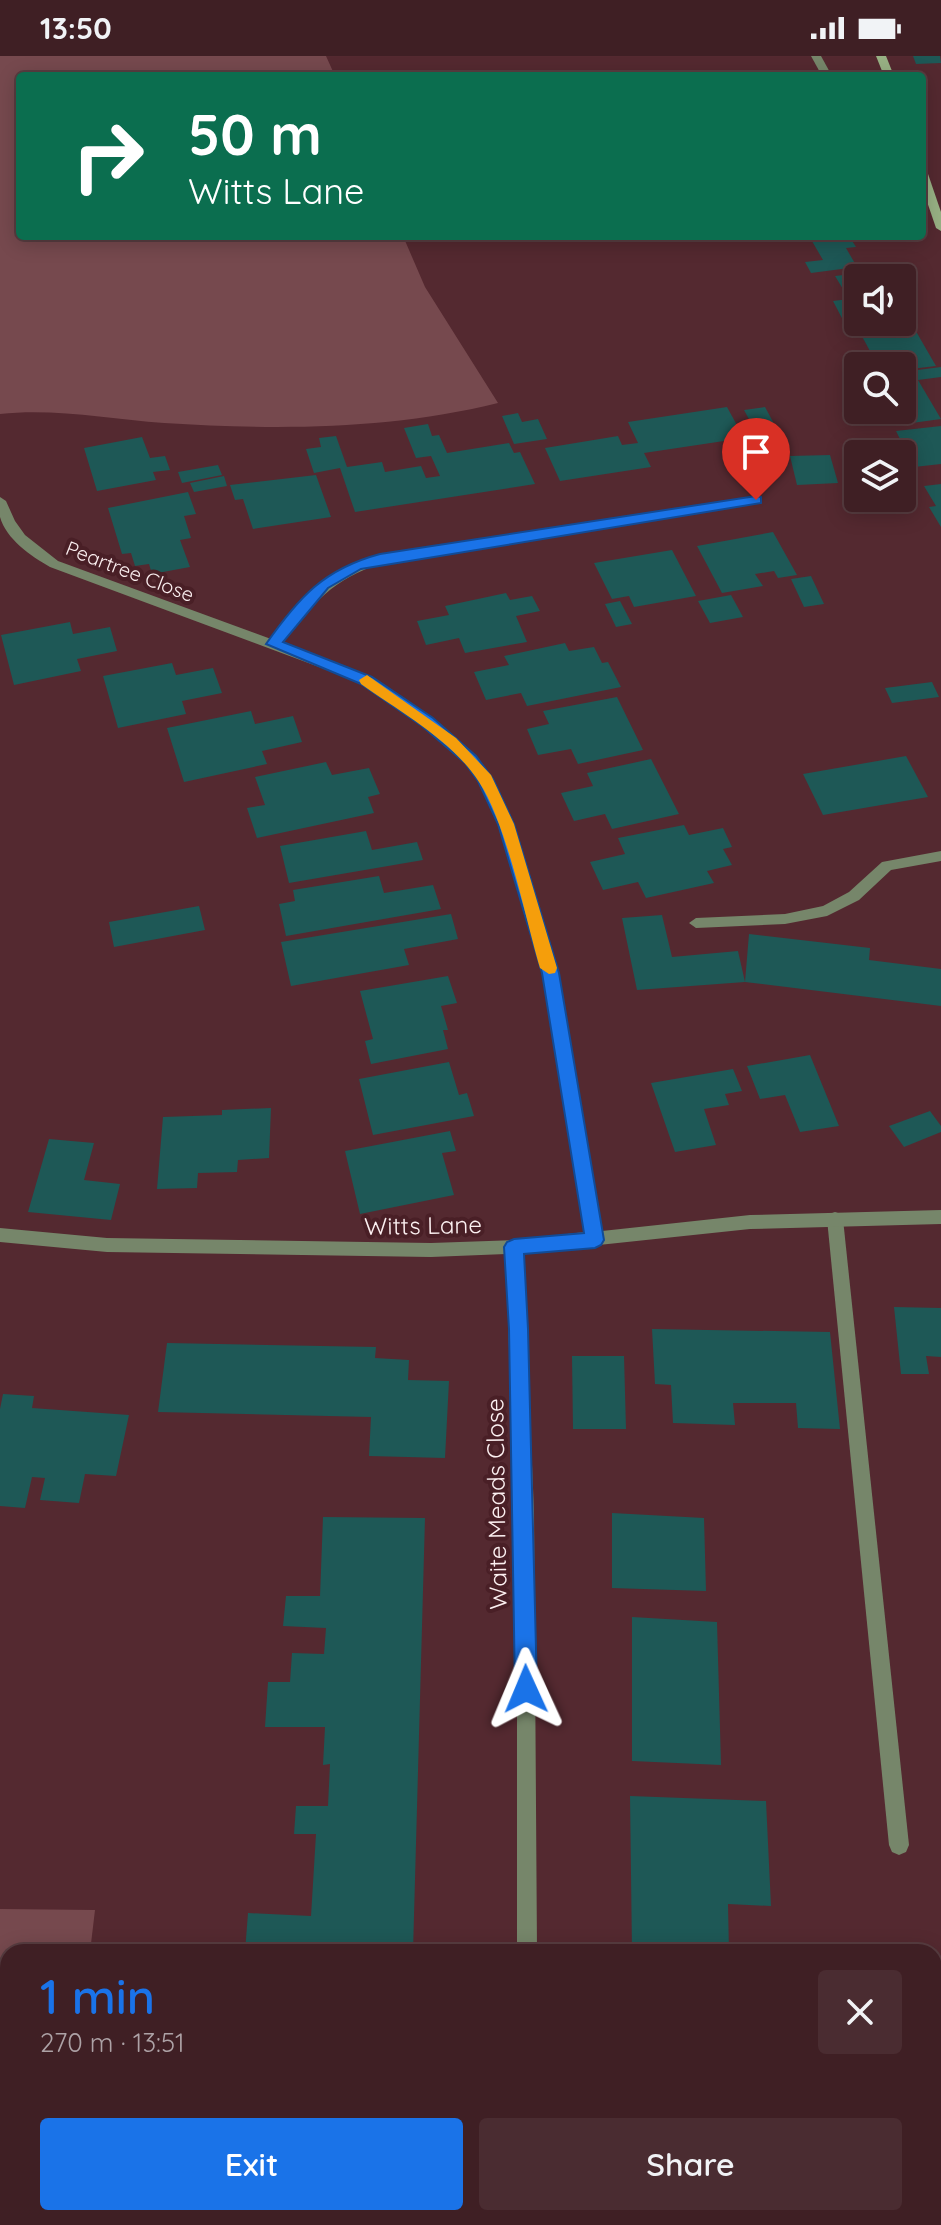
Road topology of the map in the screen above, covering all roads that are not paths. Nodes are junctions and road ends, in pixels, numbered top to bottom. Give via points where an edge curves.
1 (926, 178) edge
2 (936, 196) edge
3 (941, 228) edge
4 (756, 500) dead end
5 (0, 501) edge
6 (274, 644) junction
7 (941, 856) edge
8 (696, 923) dead end
9 (941, 1217) edge
10 (835, 1219) junction
11 (0, 1235) edge
12 (595, 1240) junction
13 (514, 1247) junction
14 (899, 1845) dead end
15 (527, 1944) edge

1 - 2 street
2 - 3 street
4 - 6 street via 356,566 322,585
5 - 6 street, Peartree Close via 16,534 54,564
6 - 12 street, Peartree Close via 367,680 451,741 485,779 506,824 550,973
7 - 8 street via 887,866 854,896 827,911 785,919
9 - 10 street, Witts Lane
10 - 12 street, Witts Lane via 750,1222
10 - 14 street
11 - 13 street, Witts Lane via 178,1248
12 - 13 street, Witts Lane
13 - 15 street, Waite Meads Close via 528,1752

